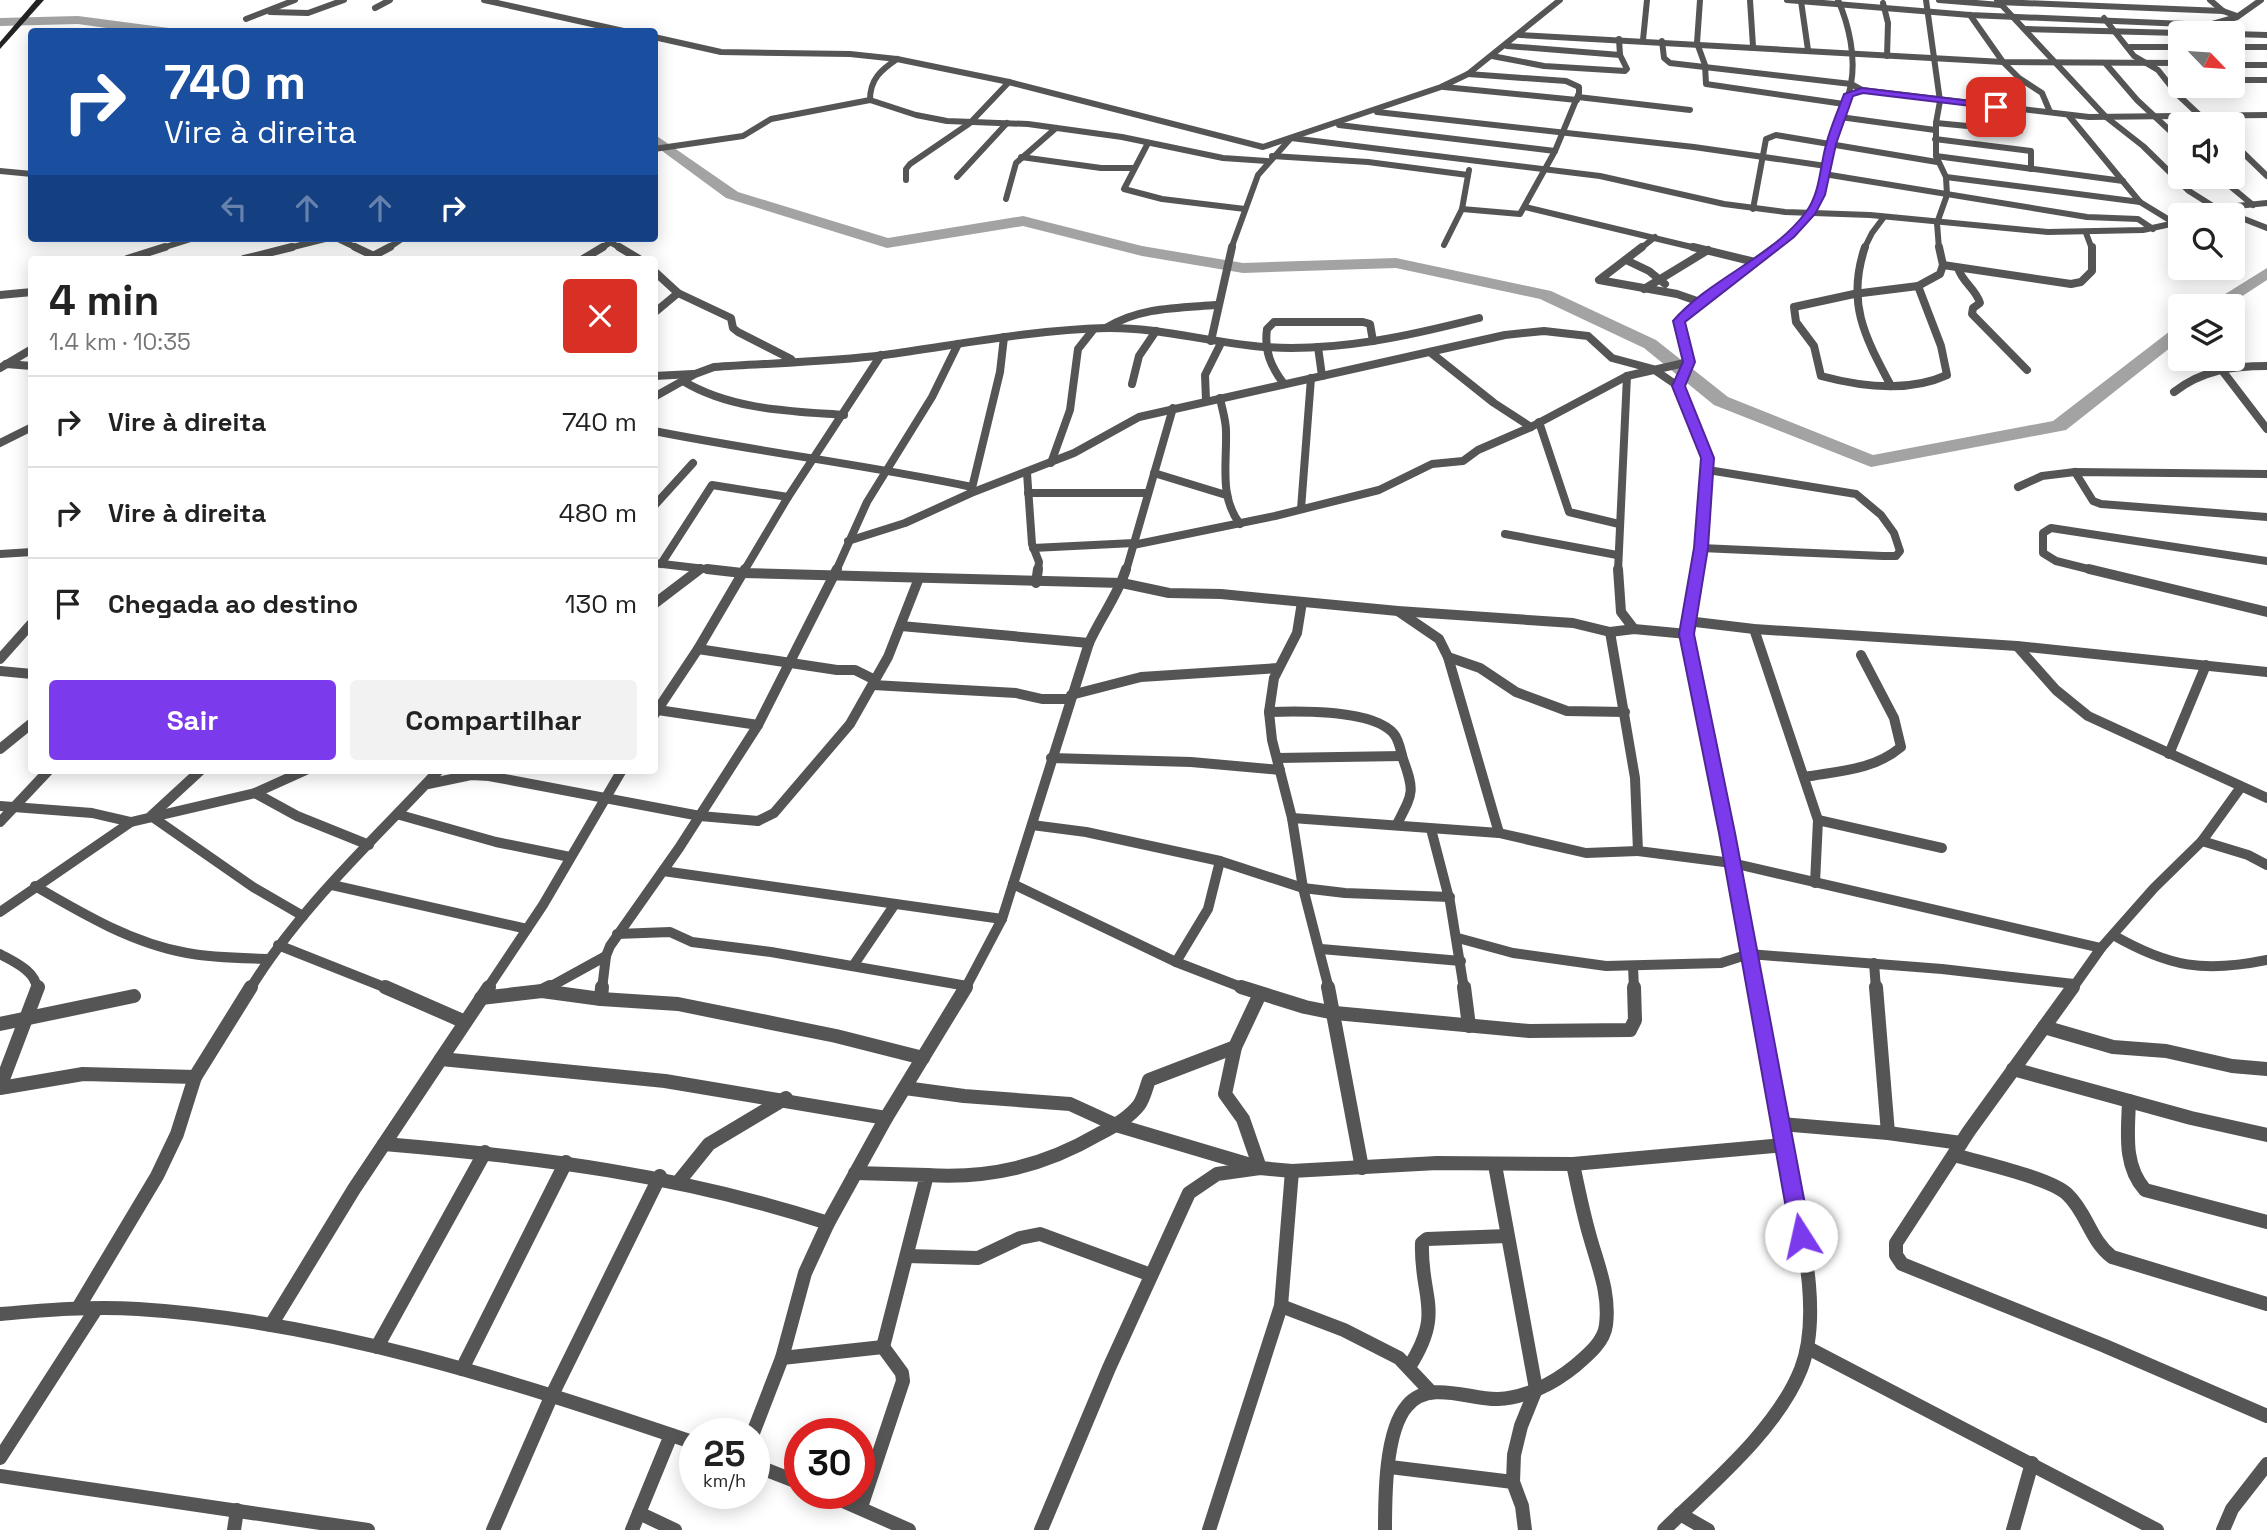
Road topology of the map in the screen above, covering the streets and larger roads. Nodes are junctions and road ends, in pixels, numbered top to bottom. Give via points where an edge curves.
1 (40, 0) edge
2 (295, 0) edge
3 (344, 0) edge
4 (390, 0) edge
5 (484, 0) edge
6 (1560, 0) edge
7 (1647, 0) edge
8 (1700, 0) edge
9 (1751, 0) edge
10 (1787, 0) edge
11 (1926, 0) edge
12 (1939, 0) edge
13 (2210, 0) edge
14 (2261, 0) edge
15 (1801, 1) edge
16 (1839, 2) edge
17 (1999, 2) edge
18 (2048, 2) edge
19 (1883, 3) edge
20 (2091, 3) edge
21 (375, 8) dead end
22 (2223, 11) junction
23 (270, 12) junction
24 (1929, 12) junction
25 (1970, 15) junction
26 (2014, 16) junction
27 (2237, 16) junction
28 (246, 19) dead end
29 (2105, 19) junction
30 (610, 28) edge
31 (2027, 29) junction
32 (2118, 33) junction
33 (2168, 33) edge
34 (2245, 34) edge
35 (1520, 35) junction
36 (2267, 35) edge
37 (658, 38) edge
38 (1619, 39) junction
39 (1643, 40) junction
40 (1662, 41) junction
41 (1697, 43) junction
42 (0, 46) edge
43 (1507, 46) junction
44 (1753, 46) junction
45 (2130, 47) junction
46 (2168, 47) edge
47 (2245, 47) edge
48 (2267, 47) edge
49 (1808, 50) junction
50 (1851, 53) junction
51 (1620, 55) junction
52 (1492, 56) junction
53 (1887, 56) junction
54 (897, 59) junction
55 (1935, 59) junction
56 (2003, 62) junction
57 (2168, 63) edge
58 (2057, 64) junction
59 (2106, 64) junction
60 (2148, 64) junction
61 (1705, 65) junction
62 (2245, 65) edge
63 (2267, 65) edge
64 (1739, 69) junction
65 (1468, 74) junction
66 (2245, 80) edge
67 (2267, 80) edge
68 (1009, 82) junction
69 (1441, 87) junction
70 (1727, 89) junction
71 (1848, 94) junction
72 (870, 100) junction
73 (1576, 101) junction
74 (1940, 101) junction
75 (1690, 110) dead end
76 (1372, 111) junction
77 (2050, 112) junction
78 (2194, 112) edge
79 (2245, 115) edge
80 (2256, 115) junction
81 (2267, 115) edge
82 (2069, 116) junction
83 (2168, 116) edge
84 (1840, 117) junction
85 (2106, 117) junction
86 (2155, 117) junction
87 (970, 123) junction
88 (1007, 123) junction
89 (2267, 123) edge
90 (1333, 124) junction
91 (1488, 124) junction
92 (1056, 128) junction
93 (2168, 129) edge
94 (1935, 131) junction
95 (2020, 131) dead end
96 (1563, 133) junction
97 (1291, 138) junction
98 (1480, 142) junction
99 (1148, 143) junction
100 (1831, 144) junction
101 (658, 148) edge
102 (1555, 150) junction
103 (2245, 154) edge
104 (1764, 157) junction
105 (1270, 159) junction
106 (1936, 159) junction
107 (1018, 160) junction
108 (1473, 161) junction
109 (2258, 165) junction
110 (2267, 165) edge
111 (1546, 169) junction
112 (2031, 169) junction
113 (1825, 170) junction
114 (2168, 170) edge
115 (0, 172) edge
116 (1132, 172) junction
117 (28, 174) edge
118 (1468, 175) junction
119 (2267, 176) edge
120 (957, 177) dead end
121 (1946, 177) junction
122 (906, 180) dead end
123 (2123, 181) junction
124 (2190, 189) edge
125 (2233, 189) edge
126 (1947, 195) junction
127 (1006, 199) dead end
128 (2140, 202) junction
129 (2209, 203) edge
130 (2267, 203) edge
131 (2253, 205) junction
132 (2245, 206) edge
133 (1525, 207) junction
134 (1245, 209) junction
135 (1462, 209) junction
136 (1753, 209) junction
137 (1812, 212) junction
138 (1884, 216) junction
139 (2168, 217) edge
140 (2245, 219) edge
141 (1937, 223) junction
142 (2168, 225) edge
143 (2267, 228) edge
144 (2153, 229) junction
145 (2086, 233) junction
146 (1655, 237) junction
147 (181, 242) edge
148 (313, 242) edge
149 (343, 242) edge
150 (397, 242) edge
151 (611, 242) joint
152 (1444, 245) dead end
153 (1707, 250) junction
154 (137, 256) edge
155 (256, 256) edge
156 (367, 256) edge
157 (371, 256) edge
158 (588, 256) edge
159 (634, 256) edge
160 (1626, 260) junction
161 (1755, 262) junction
162 (1943, 265) junction
163 (1958, 268) junction
164 (658, 275) edge
165 (1661, 281) junction
166 (1918, 286) junction
167 (1644, 289) junction
168 (28, 292) edge
169 (678, 293) junction
170 (1677, 294) junction
171 (1854, 294) junction
172 (0, 295) edge
173 (1700, 302) junction
174 (1216, 305) junction
175 (658, 310) edge
176 (1479, 318) dead end
177 (1106, 328) junction
178 (1093, 330) junction
179 (1156, 331) junction
180 (1004, 337) junction
181 (1405, 337) junction
182 (1211, 341) junction
183 (1373, 341) junction
184 (1221, 343) junction
185 (958, 344) junction
186 (1265, 347) junction
187 (1318, 347) junction
188 (28, 351) edge
189 (1427, 353) junction
190 (881, 355) junction
191 (794, 360) junction
192 (1689, 362) junction
193 (2, 365) edge
194 (28, 366) edge
195 (2267, 366) edge
196 (2245, 367) edge
197 (1653, 369) junction
198 (2027, 370) dead end
199 (2210, 371) edge
200 (2223, 371) edge
201 (695, 374) junction
202 (658, 376) edge
203 (1322, 376) junction
204 (1628, 376) junction
205 (1311, 378) junction
206 (683, 382) junction
207 (1132, 384) dead end
208 (1284, 384) junction
209 (1678, 386) junction
210 (1891, 386) junction
211 (2175, 392) dead end
212 (658, 395) edge
213 (1220, 398) junction
214 (1206, 400) junction
215 (1173, 408) junction
216 (844, 415) junction
217 (1535, 424) junction
218 (2267, 429) edge
219 (28, 430) edge
220 (658, 431) edge
221 (0, 443) edge
222 (816, 458) junction
223 (693, 463) dead end
224 (1051, 463) junction
225 (886, 469) junction
226 (1708, 470) junction
227 (2075, 472) junction
228 (1027, 473) junction
229 (1154, 473) junction
230 (2267, 474) edge
231 (2018, 487) dead end
232 (972, 490) junction
233 (1028, 493) junction
234 (1146, 493) junction
235 (1226, 495) junction
236 (788, 497) junction
237 (658, 502) edge
238 (1301, 509) junction
239 (2267, 517) edge
240 (1240, 523) junction
241 (1619, 524) junction
242 (1505, 534) dead end
243 (848, 541) junction
244 (1133, 544) junction
245 (1033, 548) junction
246 (1701, 548) junction
247 (28, 552) edge
248 (0, 554) edge
249 (1617, 555) junction
250 (2267, 561) edge
251 (658, 564) edge
252 (700, 569) junction
253 (742, 573) junction
254 (834, 575) junction
255 (919, 578) junction
256 (1036, 583) junction
257 (1122, 583) junction
258 (658, 601) edge
259 (1302, 602) junction
260 (1398, 611) junction
261 (2267, 612) edge
262 (1688, 621) junction
263 (901, 626) junction
264 (28, 628) edge
265 (1634, 629) junction
266 (1754, 629) junction
267 (1611, 632) junction
268 (1687, 634) junction
269 (1089, 643) junction
270 (2017, 646) junction
271 (698, 649) junction
272 (1861, 655) dead end
273 (1448, 657) junction
274 (0, 659) edge
275 (789, 663) junction
276 (2206, 665) junction
277 (1278, 668) junction
278 (0, 671) edge
279 (2267, 672) edge
280 (28, 674) edge
281 (874, 683) junction
282 (1070, 697) junction
283 (658, 709) edge
284 (658, 712) edge
285 (1269, 712) junction
286 (1625, 712) junction
287 (758, 725) junction
288 (28, 726) edge
289 (0, 749) edge
290 (2169, 754) junction
291 (1402, 756) junction
292 (1051, 758) junction
293 (1278, 764) junction
294 (46, 774) edge
295 (197, 774) edge
296 (297, 774) edge
297 (436, 774) edge
298 (463, 774) edge
299 (474, 774) edge
300 (620, 774) edge
301 (1805, 777) junction
302 (428, 784) junction
303 (2241, 787) junction
304 (255, 793) junction
305 (607, 799) junction
306 (2267, 799) edge
307 (0, 806) edge
308 (18, 806) junction
309 (400, 815) junction
310 (151, 816) junction
311 (700, 816) junction
312 (1292, 818) junction
313 (1818, 820) junction
314 (0, 822) edge
315 (131, 822) junction
316 (1397, 824) junction
317 (1032, 825) junction
318 (1431, 829) junction
319 (1499, 833) junction
320 (2202, 841) junction
321 (369, 845) junction
322 (1942, 848) dead end
323 (1638, 850) junction
324 (570, 857) junction
325 (1220, 861) junction
326 (1732, 863) junction
327 (2267, 865) edge
328 (663, 871) junction
329 (1815, 883) junction
330 (1013, 884) junction
331 (332, 885) junction
332 (35, 886) junction
333 (1303, 888) junction
334 (1450, 897) junction
335 (895, 904) junction
336 (0, 912) edge
337 (303, 916) junction
338 (1002, 919) junction
339 (527, 929) junction
340 (617, 934) junction
341 (2113, 935) junction
342 (1458, 938) junction
343 (278, 945) junction
344 (2101, 948) junction
345 (1321, 949) junction
346 (0, 954) edge
347 (1749, 954) junction
348 (606, 956) junction
349 (268, 959) junction
350 (2267, 960) edge
351 (1177, 961) junction
352 (1461, 961) junction
353 (1874, 963) junction
354 (853, 967) junction
355 (1633, 967) junction
356 (2074, 984) junction
357 (967, 986) junction
358 (542, 991) junction
359 (1260, 994) junction
360 (134, 996) dead end
361 (481, 998) junction
362 (601, 999) junction
363 (1335, 1013) junction
364 (24, 1018) junction
365 (465, 1022) junction
366 (0, 1024) edge
367 (1469, 1026) junction
368 (2044, 1027) junction
369 (1235, 1047) junction
370 (923, 1058) junction
371 (442, 1059) junction
372 (2013, 1069) junction
373 (2267, 1069) edge
374 (195, 1077) junction
375 (0, 1088) edge
376 (905, 1088) junction
377 (786, 1098) junction
378 (2129, 1101) junction
379 (887, 1118) junction
380 (1781, 1124) junction
381 (1116, 1125) junction
382 (1888, 1133) junction
383 (2267, 1135) edge
384 (384, 1144) junction
385 (1784, 1145) junction
386 (1958, 1149) junction
387 (485, 1152) junction
388 (566, 1162) junction
389 (1573, 1164) junction
390 (1495, 1165) junction
391 (1260, 1168) junction
392 (1362, 1168) junction
393 (1292, 1171) junction
394 (855, 1173) junction
395 (927, 1175) junction
396 (660, 1176) junction
397 (680, 1180) junction
398 (2267, 1222) edge
399 (828, 1223) junction
400 (1507, 1236) junction
401 (907, 1256) junction
402 (1151, 1275) junction
403 (2267, 1304) edge
404 (1281, 1306) junction
405 (78, 1308) junction
406 (96, 1309) junction
407 (0, 1314) edge
408 (271, 1325) junction
409 (377, 1347) junction
410 (883, 1347) junction
411 (1808, 1348) junction
412 (782, 1358) junction
413 (1409, 1367) junction
414 (461, 1369) junction
415 (1536, 1389) junction
416 (1431, 1392) junction
417 (551, 1397) junction
418 (2267, 1416) edge
419 (758, 1418) edge
420 (671, 1435) junction
421 (679, 1438) edge
422 (0, 1458) edge
423 (2032, 1463) junction
424 (2267, 1464) edge
425 (875, 1465) edge
426 (1390, 1467) junction
427 (0, 1476) edge
428 (1513, 1482) junction
429 (865, 1509) edge
430 (237, 1510) junction
431 (639, 1513) junction
432 (1680, 1514) junction
433 (234, 1530) edge
434 (368, 1530) edge
435 (493, 1530) edge
436 (632, 1530) edge
437 (675, 1530) edge
438 (909, 1530) edge
439 (1041, 1530) edge
440 (1209, 1530) edge
441 (1385, 1530) edge
442 (1525, 1530) edge
443 (1664, 1530) edge
444 (1708, 1530) edge
445 (2013, 1530) edge
446 (2157, 1530) edge
447 (2223, 1530) edge

1 - 42 street
2 - 23 street
3 - 23 street via 308,15
4 - 21 street
5 - 30 street
6 - 35 street
7 - 39 street
8 - 41 street
9 - 44 street
10 - 15 street
11 - 24 street
12 - 17 street
13 - 22 street
14 - 27 street
15 - 16 street
15 - 49 street
16 - 19 street
16 - 50 street
17 - 18 street
17 - 26 street
18 - 20 street
19 - 24 street
19 - 53 street
20 - 22 street
20 - 29 street
22 - 27 street
23 - 28 street
24 - 25 street
24 - 55 street
25 - 26 street
25 - 56 street
26 - 29 street
26 - 31 street
27 - 29 street via 2209,24
29 - 32 street
31 - 32 street
31 - 58 street
32 - 33 street
32 - 45 street
34 - 36 street
35 - 38 street
35 - 43 street
37 - 54 street via 721,52
38 - 39 street
38 - 51 street
39 - 40 street
40 - 41 street
40 - 61 street via 1666,61
41 - 44 street
41 - 61 street
43 - 51 street
43 - 52 street
44 - 49 street
45 - 46 street
45 - 60 street via 2134,56
47 - 48 street
49 - 50 street
50 - 53 street
50 - 71 street
51 - 52 street via 1625,71 1536,65
52 - 65 street
53 - 55 street
54 - 68 street
54 - 72 street via 876,74
55 - 56 street
55 - 74 street
56 - 58 street
56 - 77 street via 2042,93
57 - 60 street
58 - 59 street
58 - 85 street
59 - 60 street
59 - 86 street
60 - 78 street via 2169,77
61 - 64 street
61 - 70 street via 1706,83
62 - 63 street
64 - 70 street
64 - 71 street
65 - 69 street
65 - 73 street via 1566,81 1579,87
66 - 67 street
68 - 87 street
68 - 97 street via 1255,146
69 - 73 street
69 - 76 street
70 - 71 street
71 - 74 street via 1862,90
71 - 84 street
72 - 87 street via 916,115
72 - 101 street via 771,119 743,136
73 - 75 street
73 - 96 street
74 - 77 street
74 - 94 street
76 - 90 street
76 - 91 street
77 - 82 street
79 - 80 street
80 - 81 street
80 - 89 street
82 - 85 street
82 - 123 street
83 - 86 street
84 - 94 street
84 - 100 street
85 - 86 street
85 - 114 street
86 - 93 street
87 - 88 street
87 - 122 street via 910,164
88 - 92 street
88 - 120 street
90 - 97 street
90 - 98 street
91 - 96 street
91 - 98 street
92 - 99 street
92 - 107 street
94 - 95 street
94 - 106 street
94 - 112 street via 2031,151
96 - 102 street
96 - 104 street
97 - 105 street
97 - 108 street
98 - 102 street
99 - 105 street via 1223,158
99 - 116 street
100 - 104 street via 1769,136
100 - 106 street
100 - 113 street
102 - 111 street
103 - 109 street
104 - 113 street
104 - 136 street
105 - 118 street via 1367,162
105 - 134 street via 1256,178
106 - 112 street
106 - 121 street
107 - 116 street
107 - 127 street
108 - 111 street
108 - 118 street
109 - 110 street
109 - 119 street
111 - 133 street
111 - 136 street via 1625,180
112 - 123 street
113 - 126 street
113 - 137 street
115 - 117 street
116 - 134 street via 1126,191
118 - 135 street
121 - 126 street
121 - 128 street
123 - 128 street
124 - 129 street
125 - 131 street
126 - 141 street
126 - 144 street via 2087,217 2140,219
128 - 139 street
130 - 131 street
131 - 132 street
133 - 135 street via 1518,214
133 - 146 street
134 - 174 street via 1230,246
135 - 152 street
136 - 137 street
137 - 138 street
137 - 161 street
138 - 141 street
138 - 171 street via 1866,241
140 - 143 street
141 - 145 street
141 - 162 street
142 - 144 street
144 - 145 street
145 - 163 street via 2095,265 2077,284
146 - 153 street
146 - 160 street
147 - 154 street
148 - 155 street
149 - 156 street
150 - 157 street
151 - 158 street
151 - 159 street
153 - 161 street
153 - 165 street
160 - 165 street
160 - 167 street via 1599,280
161 - 173 street
162 - 163 street
162 - 166 street via 1933,280
163 - 198 street via 1980,299 1972,314
164 - 169 street
165 - 167 street
165 - 170 street
166 - 171 street
166 - 210 street via 1949,369 1939,380
167 - 170 street
168 - 172 street
169 - 175 street
169 - 191 street via 725,314 738,332
170 - 173 street
171 - 210 street via 1866,341
171 - 210 street via 1798,305 1792,311 1814,346 1821,376
173 - 192 street via 1679,321
174 - 177 street via 1150,312
174 - 182 street
176 - 181 street
177 - 178 street
177 - 179 street
178 - 180 street
178 - 224 street via 1078,349 1070,410
179 - 182 street
179 - 207 street via 1139,356
180 - 185 street
180 - 232 street
181 - 183 street
181 - 189 street
182 - 184 street
183 - 186 street via 1366,323 1280,320 1269,324
183 - 187 street
184 - 186 street
184 - 214 street via 1205,375
185 - 190 street
185 - 225 street via 932,397
186 - 187 street
186 - 208 street via 1273,371
187 - 203 street
188 - 193 street
189 - 197 street via 1505,335 1563,332 1588,336 1612,358
189 - 203 street
189 - 217 street via 1494,403
190 - 191 street
190 - 216 street
191 - 201 street via 725,366
192 - 197 street
192 - 209 street
193 - 194 street
195 - 196 street
197 - 204 street
197 - 209 street
199 - 211 street via 2199,373
200 - 218 street
201 - 202 street
201 - 206 street
203 - 205 street
204 - 217 street
204 - 241 street
205 - 208 street
205 - 238 street
206 - 212 street
206 - 216 street via 720,398
208 - 213 street
209 - 226 street via 1705,448
213 - 214 street
213 - 235 street via 1226,428
214 - 215 street
215 - 224 street via 1139,417
215 - 229 street
216 - 222 street
217 - 238 street via 1463,461 1432,464 1378,490
217 - 241 street via 1569,512
219 - 221 street
220 - 222 street
222 - 225 street
222 - 236 street
223 - 237 street
224 - 228 street
225 - 232 street
225 - 243 street
226 - 246 street
226 - 246 street via 1856,494 1881,515 1900,551 1890,557
227 - 230 street
227 - 231 street via 2042,476
227 - 239 street via 2093,500 2101,504
228 - 232 street
228 - 233 street
229 - 234 street
229 - 235 street
232 - 243 street via 917,518
233 - 234 street
233 - 245 street
234 - 244 street
235 - 240 street
236 - 251 street via 712,485
236 - 253 street
238 - 240 street
240 - 244 street
241 - 249 street
242 - 249 street
243 - 254 street
244 - 245 street
244 - 257 street
245 - 256 street via 1039,562
246 - 262 street
247 - 248 street
249 - 265 street via 1621,612
250 - 261 street via 2108,535 2051,528 2043,533 2043,552 2056,561
251 - 252 street
252 - 253 street
252 - 258 street
253 - 254 street
253 - 271 street
254 - 255 street
254 - 275 street
255 - 256 street
255 - 263 street
256 - 257 street
257 - 259 street via 1169,593
257 - 269 street
259 - 260 street
259 - 277 street via 1297,633
260 - 267 street via 1573,623
260 - 273 street via 1439,639
262 - 266 street
262 - 268 street
263 - 269 street
263 - 281 street
264 - 274 street
265 - 267 street
265 - 268 street
266 - 270 street
266 - 301 street
267 - 286 street
268 - 326 street
269 - 282 street
270 - 276 street
270 - 290 street via 2056,690 2088,716
271 - 275 street
271 - 283 street
272 - 301 street via 1894,718 1901,747 1878,762
273 - 286 street via 1480,668 1516,692 1567,711
273 - 319 street
275 - 281 street via 850,669
275 - 287 street
276 - 279 street
276 - 290 street
277 - 282 street via 1141,677
277 - 285 street
278 - 280 street
281 - 282 street via 1016,693 1042,699
281 - 311 street via 850,724 771,816 758,821
282 - 292 street
284 - 287 street
285 - 291 street via 1334,712 1363,718 1394,734
285 - 293 street
286 - 323 street via 1635,778
287 - 311 street
288 - 289 street
290 - 303 street
291 - 293 street
291 - 316 street via 1413,786
292 - 293 street
292 - 317 street
293 - 312 street
294 - 308 street
295 - 310 street
296 - 304 street
297 - 302 street
298 - 302 street
299 - 305 street
300 - 305 street
301 - 313 street
302 - 309 street
303 - 306 street
303 - 320 street
304 - 310 street
304 - 321 street
305 - 311 street
305 - 324 street
307 - 308 street
308 - 314 street
308 - 315 street
309 - 321 street
309 - 324 street
310 - 315 street
310 - 337 street
311 - 328 street
312 - 316 street
312 - 333 street
313 - 322 street
313 - 329 street
315 - 332 street
316 - 318 street
317 - 325 street
317 - 330 street
318 - 319 street
318 - 334 street
319 - 323 street via 1586,853
320 - 327 street
320 - 341 street
321 - 331 street
323 - 326 street
324 - 339 street
325 - 333 street
325 - 351 street via 1208,909
326 - 329 street
326 - 347 street
328 - 335 street
328 - 340 street
329 - 344 street
330 - 338 street
330 - 351 street
331 - 337 street
331 - 339 street
332 - 336 street
332 - 349 street via 97,921 157,946
333 - 334 street
333 - 345 street
334 - 342 street
335 - 338 street
335 - 354 street
337 - 343 street
338 - 357 street
339 - 361 street
340 - 348 street
340 - 354 street via 670,932 692,942
341 - 344 street
341 - 350 street via 2146,955 2204,970
342 - 352 street
342 - 355 street via 1552,959
343 - 349 street
343 - 365 street
344 - 356 street
345 - 352 street
345 - 363 street
346 - 364 street via 36,979 37,993
347 - 353 street
347 - 355 street via 1721,963
347 - 380 street
348 - 358 street
348 - 362 street
349 - 374 street
351 - 359 street
352 - 367 street
353 - 356 street
353 - 382 street
354 - 357 street
355 - 367 street via 1635,1020 1630,1030 1529,1031
356 - 368 street
357 - 370 street
358 - 361 street
358 - 362 street
359 - 363 street
359 - 369 street
360 - 364 street
361 - 365 street
362 - 370 street via 678,1004
363 - 367 street
363 - 392 street
364 - 366 street
364 - 375 street
365 - 371 street
368 - 372 street
368 - 373 street via 2113,1047 2166,1051
369 - 381 street via 1149,1080 1141,1102
369 - 391 street via 1225,1094 1243,1119
370 - 376 street
371 - 377 street via 645,1077
371 - 384 street
372 - 378 street
372 - 386 street
374 - 375 street via 83,1074
374 - 405 street via 177,1134 157,1176
376 - 379 street
376 - 381 street via 1058,1102
377 - 379 street
377 - 397 street via 709,1144
378 - 383 street
378 - 398 street via 2130,1166 2135,1181 2146,1190
379 - 394 street
380 - 382 street
380 - 385 street
381 - 391 street
381 - 395 street via 1042,1164 975,1178
382 - 386 street
384 - 387 street
384 - 408 street
385 - 389 street
385 - 411 street via 1807,1273
386 - 403 street via 2072,1195 2094,1241 2112,1257
386 - 418 street via 1896,1243 1902,1264
387 - 388 street
387 - 409 street
388 - 396 street
388 - 414 street
389 - 390 street
389 - 415 street via 1608,1306 1605,1332 1591,1354
390 - 392 street
390 - 400 street
391 - 393 street
391 - 402 street via 1217,1174 1189,1193
392 - 393 street
393 - 404 street
394 - 395 street
394 - 399 street
395 - 401 street
396 - 397 street
396 - 417 street
397 - 399 street via 764,1200
399 - 412 street via 805,1273
400 - 413 street via 1427,1239 1422,1243 1429,1323
400 - 415 street
401 - 402 street via 978,1258 1040,1234
401 - 410 street
402 - 439 street
404 - 413 street via 1344,1330
404 - 440 street
405 - 406 street
405 - 407 street
406 - 408 street
406 - 422 street
408 - 409 street
409 - 414 street
410 - 412 street
410 - 425 street via 903,1381
411 - 423 street
411 - 432 street via 1797,1379 1763,1427
412 - 419 street
413 - 416 street
414 - 417 street
415 - 416 street via 1501,1399
415 - 428 street via 1521,1426
416 - 426 street via 1418,1395 1405,1407 1395,1432
417 - 420 street
417 - 435 street
420 - 421 street
420 - 431 street
423 - 445 street
423 - 446 street
424 - 447 street via 2232,1509
426 - 428 street
426 - 441 street
427 - 430 street
428 - 442 street
429 - 438 street
430 - 433 street
430 - 434 street
431 - 436 street
431 - 437 street
432 - 443 street
432 - 444 street

